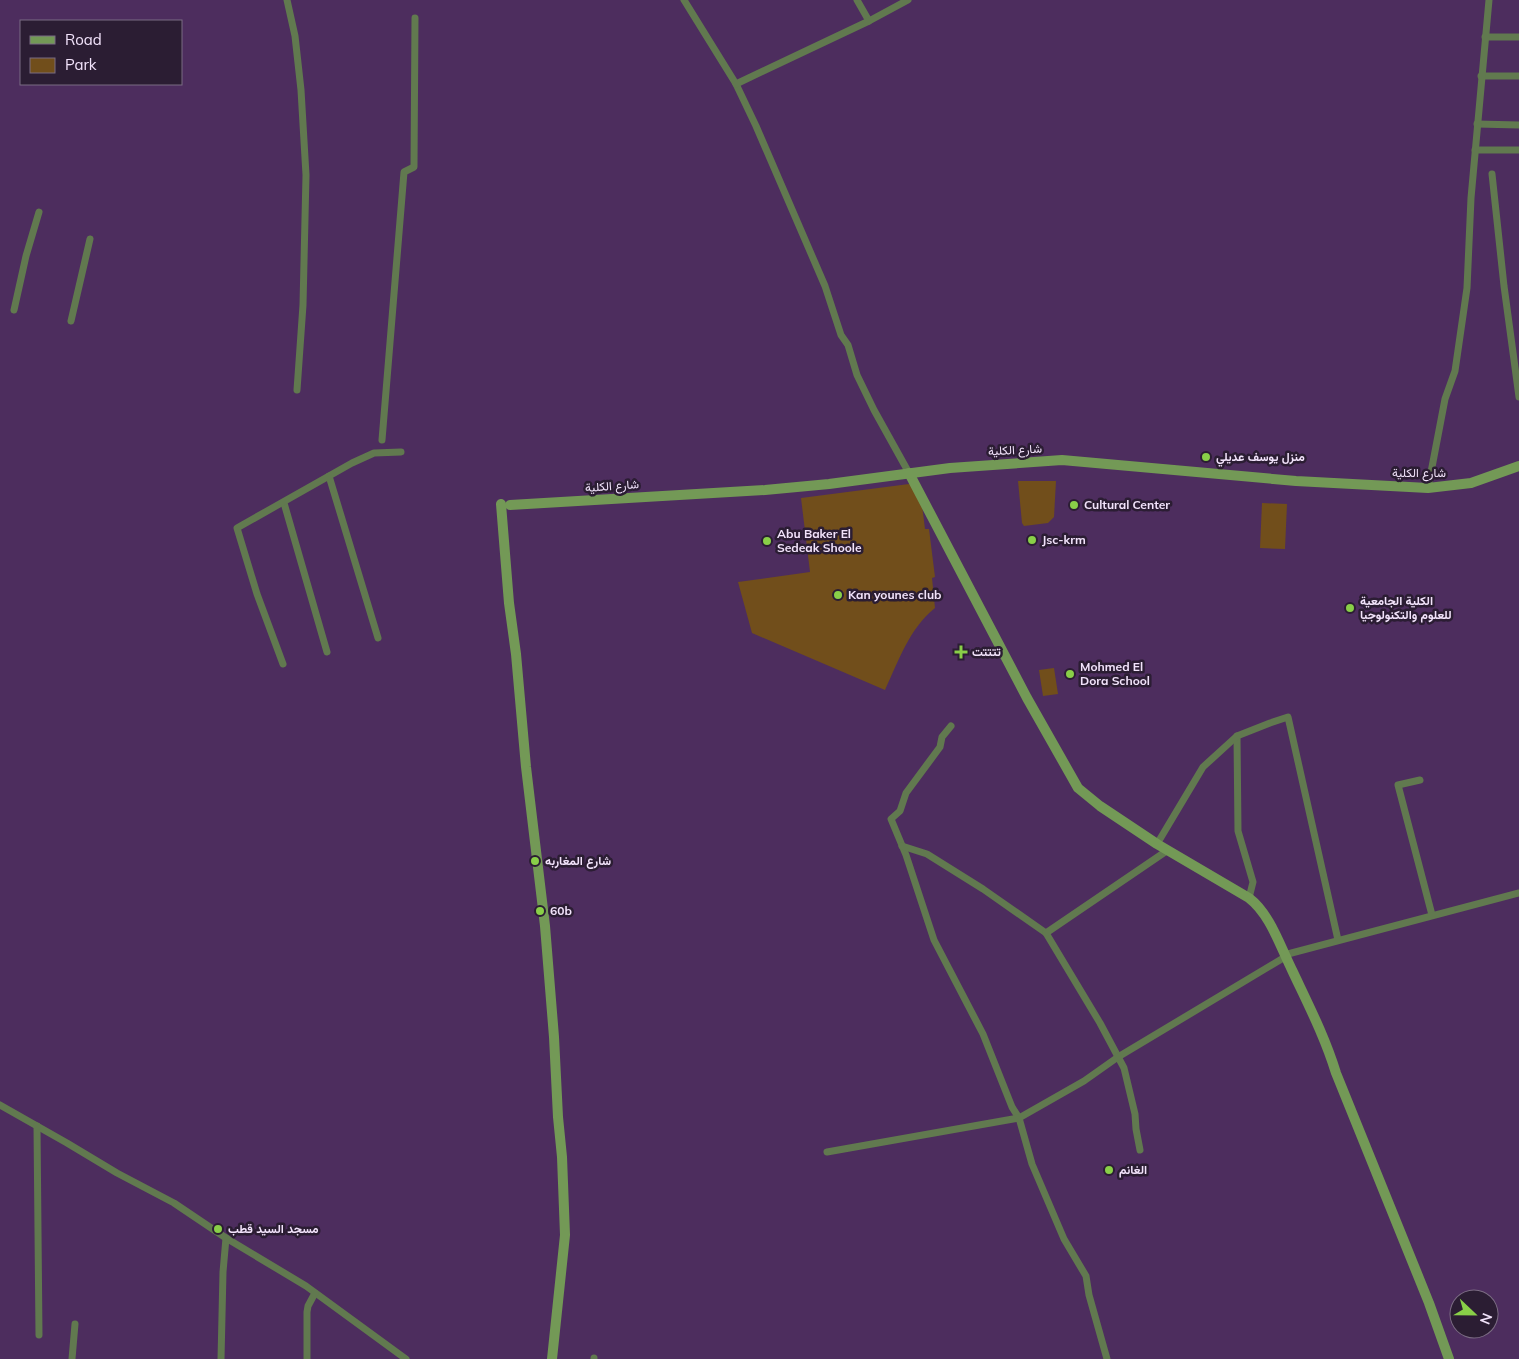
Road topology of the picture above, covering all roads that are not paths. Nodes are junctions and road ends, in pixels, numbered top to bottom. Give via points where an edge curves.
1 (287, 0) edge
2 (684, 0) edge
3 (858, 0) edge
4 (908, 0) edge
5 (1489, 0) edge
6 (416, 18) dead end
7 (870, 21) junction
8 (1485, 37) junction
9 (1519, 37) edge
10 (1481, 76) junction
11 (1519, 76) edge
12 (736, 84) junction
13 (1477, 124) junction
14 (1519, 125) edge
15 (1475, 150) junction
16 (1519, 150) edge
17 (1492, 174) dead end
18 (39, 212) dead end
19 (90, 239) dead end
20 (14, 310) dead end
21 (71, 321) dead end
22 (297, 390) dead end
23 (1519, 397) edge
24 (382, 440) dead end
25 (401, 452) dead end
26 (1519, 466) edge
27 (908, 473) junction
28 (330, 476) junction
29 (1428, 488) junction
30 (284, 503) junction
31 (378, 638) dead end
32 (327, 652) dead end
33 (282, 664) dead end
34 (950, 726) dead end
35 (1237, 736) junction
36 (1420, 780) dead end
37 (1157, 844) junction
38 (902, 846) junction
39 (1168, 850) junction
40 (1519, 893) edge
41 (1249, 898) junction
42 (1432, 915) junction
43 (1046, 933) junction
44 (1338, 940) junction
45 (1285, 956) junction
46 (1118, 1057) junction
47 (0, 1105) edge
48 (1019, 1118) junction
49 (37, 1126) junction
50 (1140, 1150) dead end
51 (826, 1152) dead end
52 (226, 1238) junction
53 (315, 1293) junction
54 (75, 1324) dead end
55 (39, 1335) dead end
56 (72, 1359) edge
57 (221, 1359) edge
58 (306, 1359) edge
59 (406, 1359) edge
60 (552, 1359) edge
61 (1107, 1359) edge
62 (1449, 1359) edge

1 - 22 street via 301,90 306,175
2 - 12 street
3 - 7 street
4 - 7 street
5 - 8 street
6 - 24 street via 414,167 404,172
7 - 12 street
8 - 9 street
8 - 10 street
10 - 11 street
10 - 13 street
12 - 27 street via 825,286 858,375
13 - 14 street
13 - 15 street
15 - 16 street
15 - 29 street via 1467,288 1454,372 1445,399
17 - 23 street
18 - 20 street
19 - 21 street
25 - 28 street via 374,452
26 - 29 street, شارع الكلية via 1471,483
27 - 29 street, شارع الكلية via 1062,460 1296,481
27 - 37 street via 1078,788
27 - 60 street, شارع الكلية via 765,490 506,504 509,603 544,926 562,1157 565,1235
28 - 30 street
28 - 31 street
30 - 32 street
30 - 33 street via 237,528
34 - 38 street via 942,736 940,747 906,793 900,811 891,819
35 - 37 street via 1196,775
35 - 41 street via 1238,831 1253,882
35 - 44 street via 1288,718
36 - 42 street via 1398,785
37 - 39 street
38 - 43 street via 927,854
38 - 48 street via 934,940 983,1034
39 - 41 street
39 - 43 street
40 - 42 street
41 - 45 street via 1261,909
42 - 44 street
43 - 46 street
44 - 45 street
45 - 46 street
45 - 62 street via 1326,1042
46 - 48 street via 1084,1081
46 - 50 street via 1129,1085
47 - 49 street
48 - 51 street
48 - 61 street via 1032,1164 1064,1239 1086,1276
49 - 52 street via 117,1174 174,1203
49 - 55 street
52 - 53 street
52 - 57 street
53 - 58 street via 307,1312
53 - 59 street
54 - 56 street

